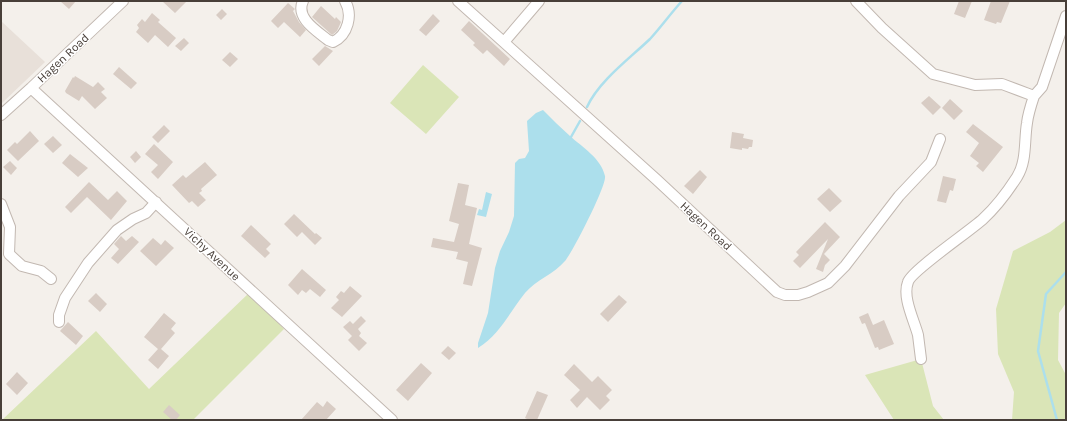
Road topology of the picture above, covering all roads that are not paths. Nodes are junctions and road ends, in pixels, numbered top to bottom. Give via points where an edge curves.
1 (123, 1) edge
2 (304, 1) edge
3 (345, 1) edge
4 (458, 1) edge
5 (539, 1) edge
6 (856, 1) edge
7 (1066, 16) edge
8 (504, 42) junction
9 (32, 88) junction
10 (1034, 96) junction
11 (1, 115) edge
12 (940, 139) dead end
13 (156, 202) junction
14 (1, 204) edge
15 (51, 279) dead end
16 (59, 322) dead end
17 (921, 359) dead end
18 (392, 420) edge

1 - 9 street, Hagen Road
2 - 3 street via 301,6 304,19 333,42 340,37 349,18
4 - 8 street, Hagen Road
5 - 8 street
6 - 10 street via 933,74 975,85 1002,84
7 - 10 street via 1042,87
8 - 12 street, Hagen Road via 776,292 785,295 798,295 828,283 845,266 898,196 931,162
9 - 11 street, Hagen Road
9 - 13 street, Vichy Avenue
10 - 17 street via 1027,122 1022,167 1017,176 983,219 907,282 908,303 918,335
13 - 16 street via 146,213 117,230 88,263 65,298
13 - 18 street, Vichy Avenue
14 - 15 street via 10,227 9,254 22,266 41,271

